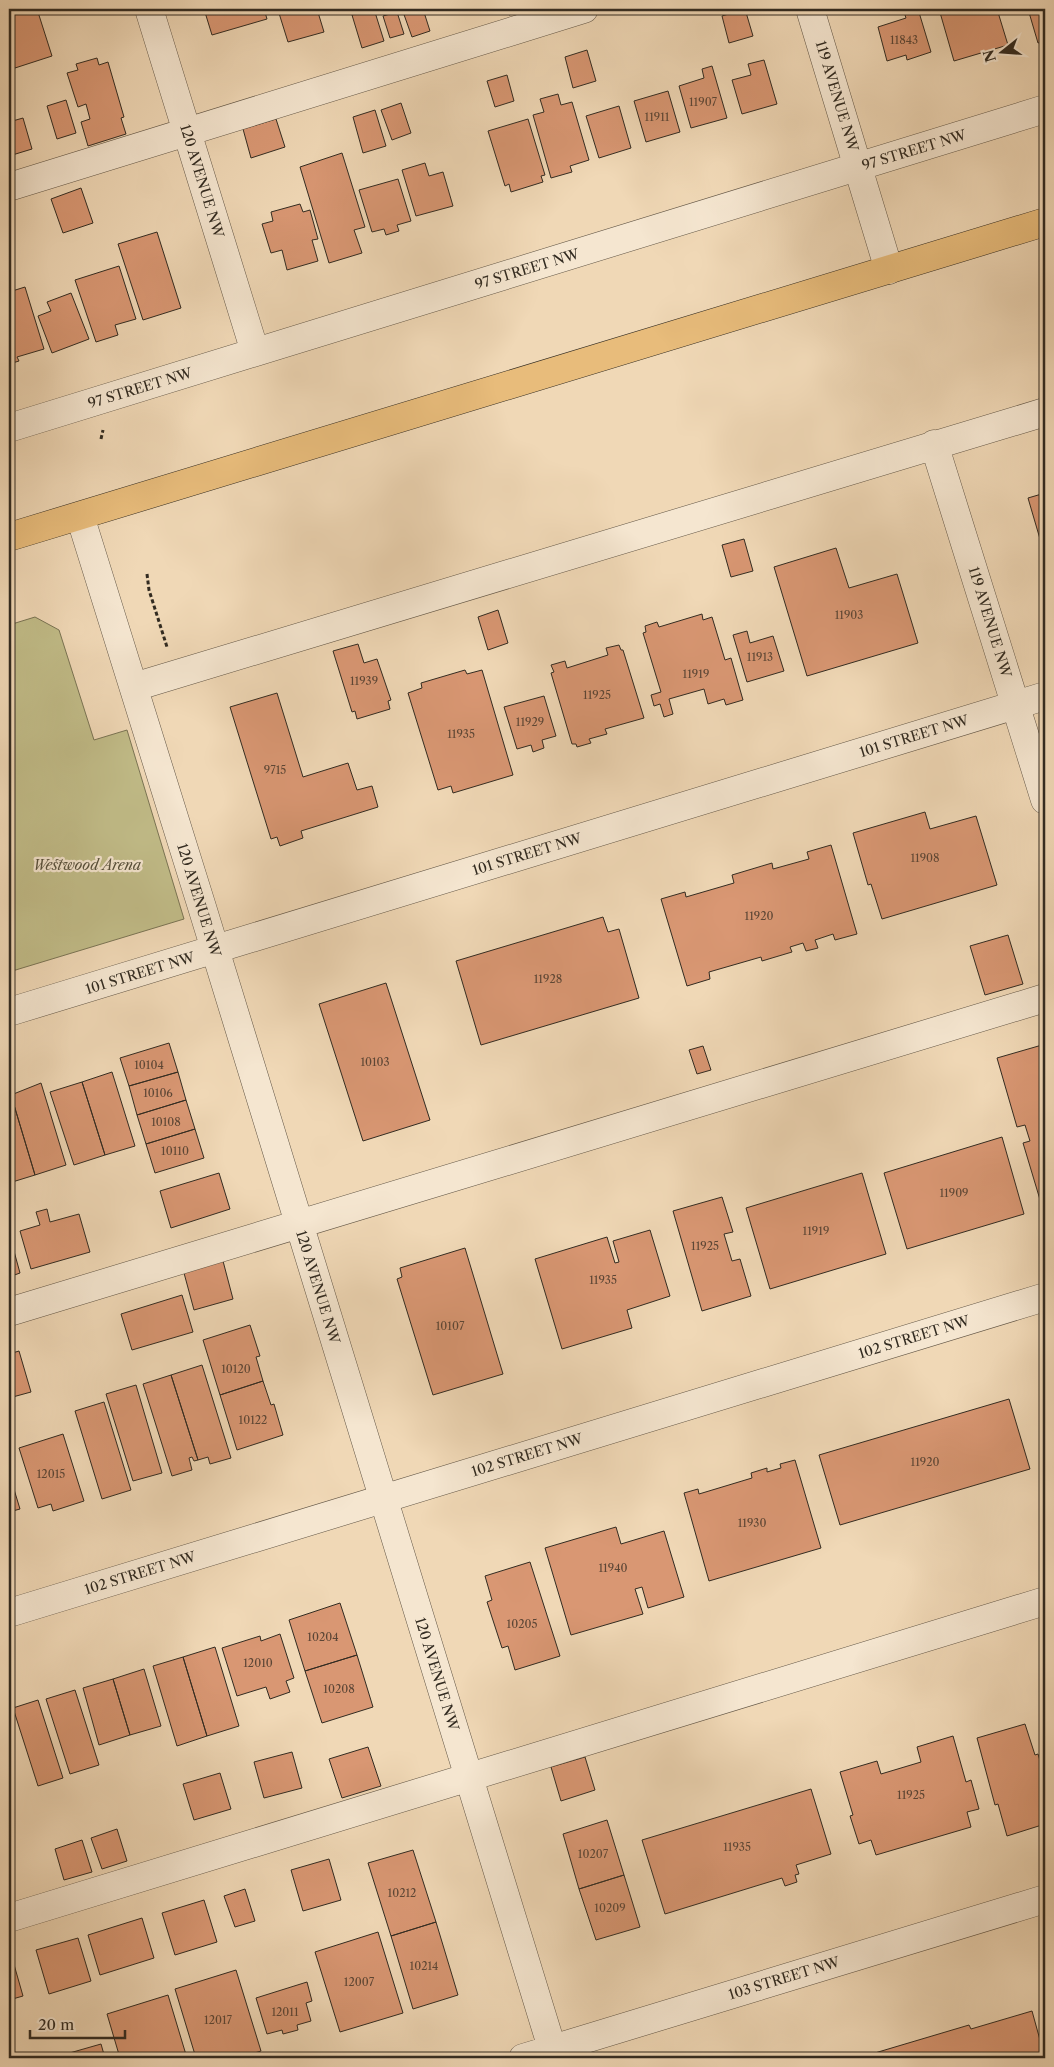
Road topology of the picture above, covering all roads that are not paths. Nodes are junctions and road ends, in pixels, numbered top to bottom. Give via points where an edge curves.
1 (149, 9) edge
2 (584, 9) edge
3 (810, 9) edge
4 (1045, 110) edge
5 (187, 132) junction
6 (858, 167) junction
7 (9, 187) edge
8 (1045, 222) edge
9 (888, 270) junction
10 (255, 352) junction
11 (1045, 412) edge
12 (9, 428) edge
13 (934, 444) junction
14 (80, 516) junction
15 (9, 537) edge
16 (134, 687) junction
17 (1045, 696) edge
18 (1016, 704) junction
19 (1045, 800) edge
20 (215, 950) junction
21 (1045, 998) edge
22 (9, 1012) edge
23 (299, 1225) junction
24 (1045, 1297) edge
25 (9, 1312) edge
26 (383, 1498) junction
27 (1045, 1601) edge
28 (9, 1613) edge
29 (469, 1778) junction
30 (1045, 1899) edge
31 (9, 1918) edge
32 (554, 2054) edge
33 (523, 2058) edge

1 - 5 street, 120 AVENUE NW
2 - 5 street
3 - 6 street, 119 AVENUE NW
4 - 6 street, 97 STREET NW
5 - 7 street
5 - 10 street, 120 AVENUE NW
6 - 9 street, 119 AVENUE NW
6 - 10 street, 97 STREET NW
8 - 9 main road
9 - 14 main road
10 - 12 street, 97 STREET NW
11 - 13 street
13 - 16 street
13 - 18 street, 119 AVENUE NW
14 - 15 main road
14 - 16 street, 120 AVENUE NW
16 - 20 street, 120 AVENUE NW
17 - 18 street, 101 STREET NW
18 - 19 street, 119 AVENUE NW
18 - 20 street, 101 STREET NW
20 - 22 street, 101 STREET NW
20 - 23 street, 120 AVENUE NW
21 - 23 street
23 - 25 street
23 - 26 street, 120 AVENUE NW
24 - 26 street, 102 STREET NW
26 - 28 street, 102 STREET NW
26 - 29 street, 120 AVENUE NW
27 - 29 street
29 - 31 street
29 - 32 street, 120 AVENUE NW
30 - 32 street, 103 STREET NW
32 - 33 street, 103 STREET NW

